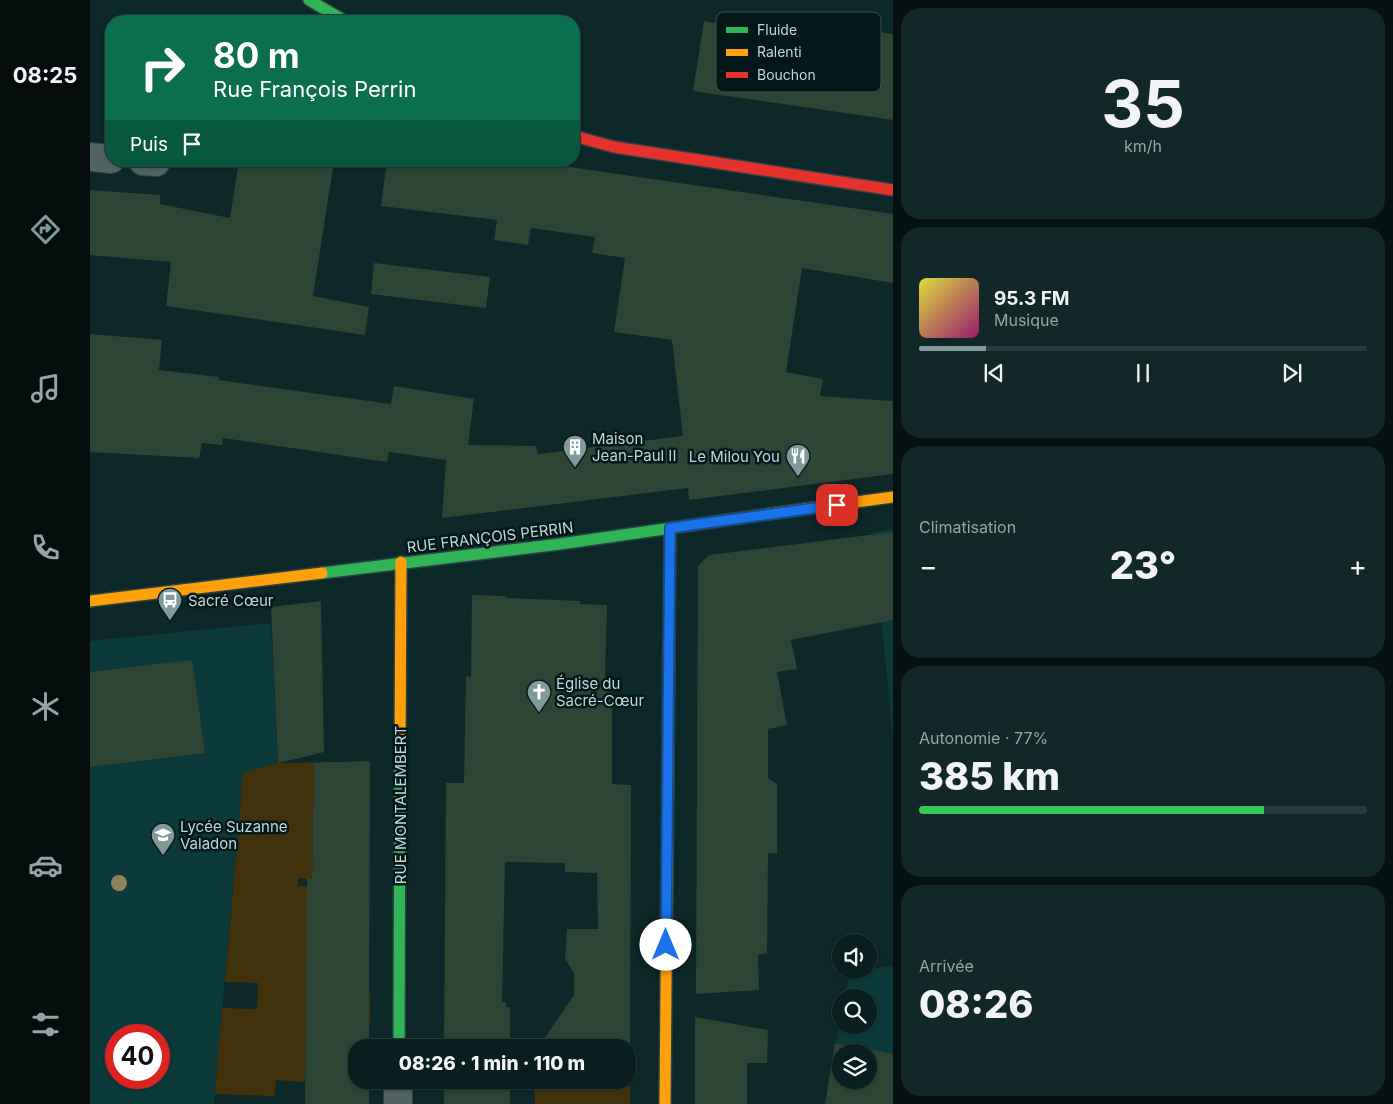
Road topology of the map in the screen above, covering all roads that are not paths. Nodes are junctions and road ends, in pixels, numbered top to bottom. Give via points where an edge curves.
1 (309, 0) edge
2 (335, 15) edge
3 (580, 138) edge
4 (90, 157) edge
5 (105, 158) edge
6 (893, 190) edge
7 (893, 497) edge
8 (670, 528) junction
9 (401, 562) junction
10 (90, 601) edge
11 (399, 1039) edge
12 (398, 1089) edge
13 (398, 1104) edge
14 (665, 1104) edge

1 - 2 main road
3 - 6 main road via 614,147
4 - 5 street
7 - 8 main road, RUE FRANÇOIS PERRIN
8 - 9 main road, RUE FRANÇOIS PERRIN
8 - 14 main road
9 - 10 main road, RUE FRANÇOIS PERRIN
9 - 11 main road, RUE MONTALEMBERT
12 - 13 street

